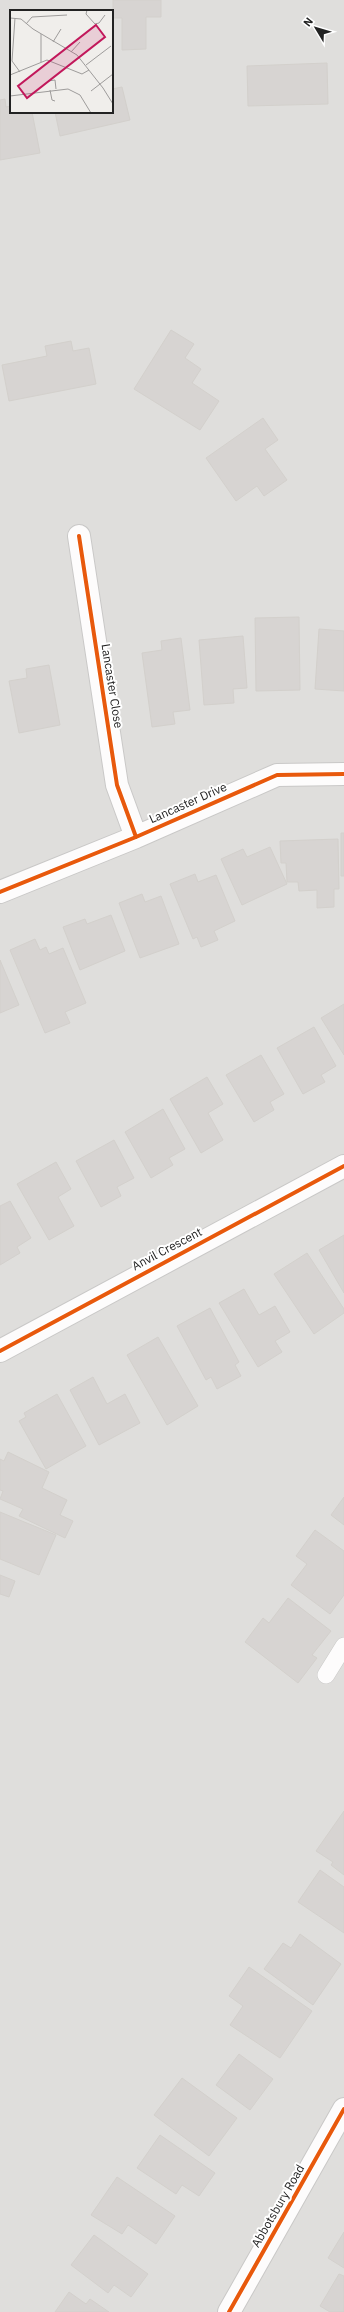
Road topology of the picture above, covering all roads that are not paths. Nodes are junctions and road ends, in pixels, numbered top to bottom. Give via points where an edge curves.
1 (79, 536) dead end
2 (344, 774) edge
3 (136, 836) junction
4 (0, 892) edge
5 (344, 1166) edge
6 (0, 1351) edge
7 (344, 1646) edge
8 (326, 1675) dead end
9 (344, 2109) edge
10 (229, 2312) edge

1 - 3 street, Lancaster Close via 117,785
2 - 3 street, Lancaster Drive via 277,775
3 - 4 street, Lancaster Drive
5 - 6 street, Anvil Crescent
7 - 8 lane
9 - 10 street, Abbotsbury Road

